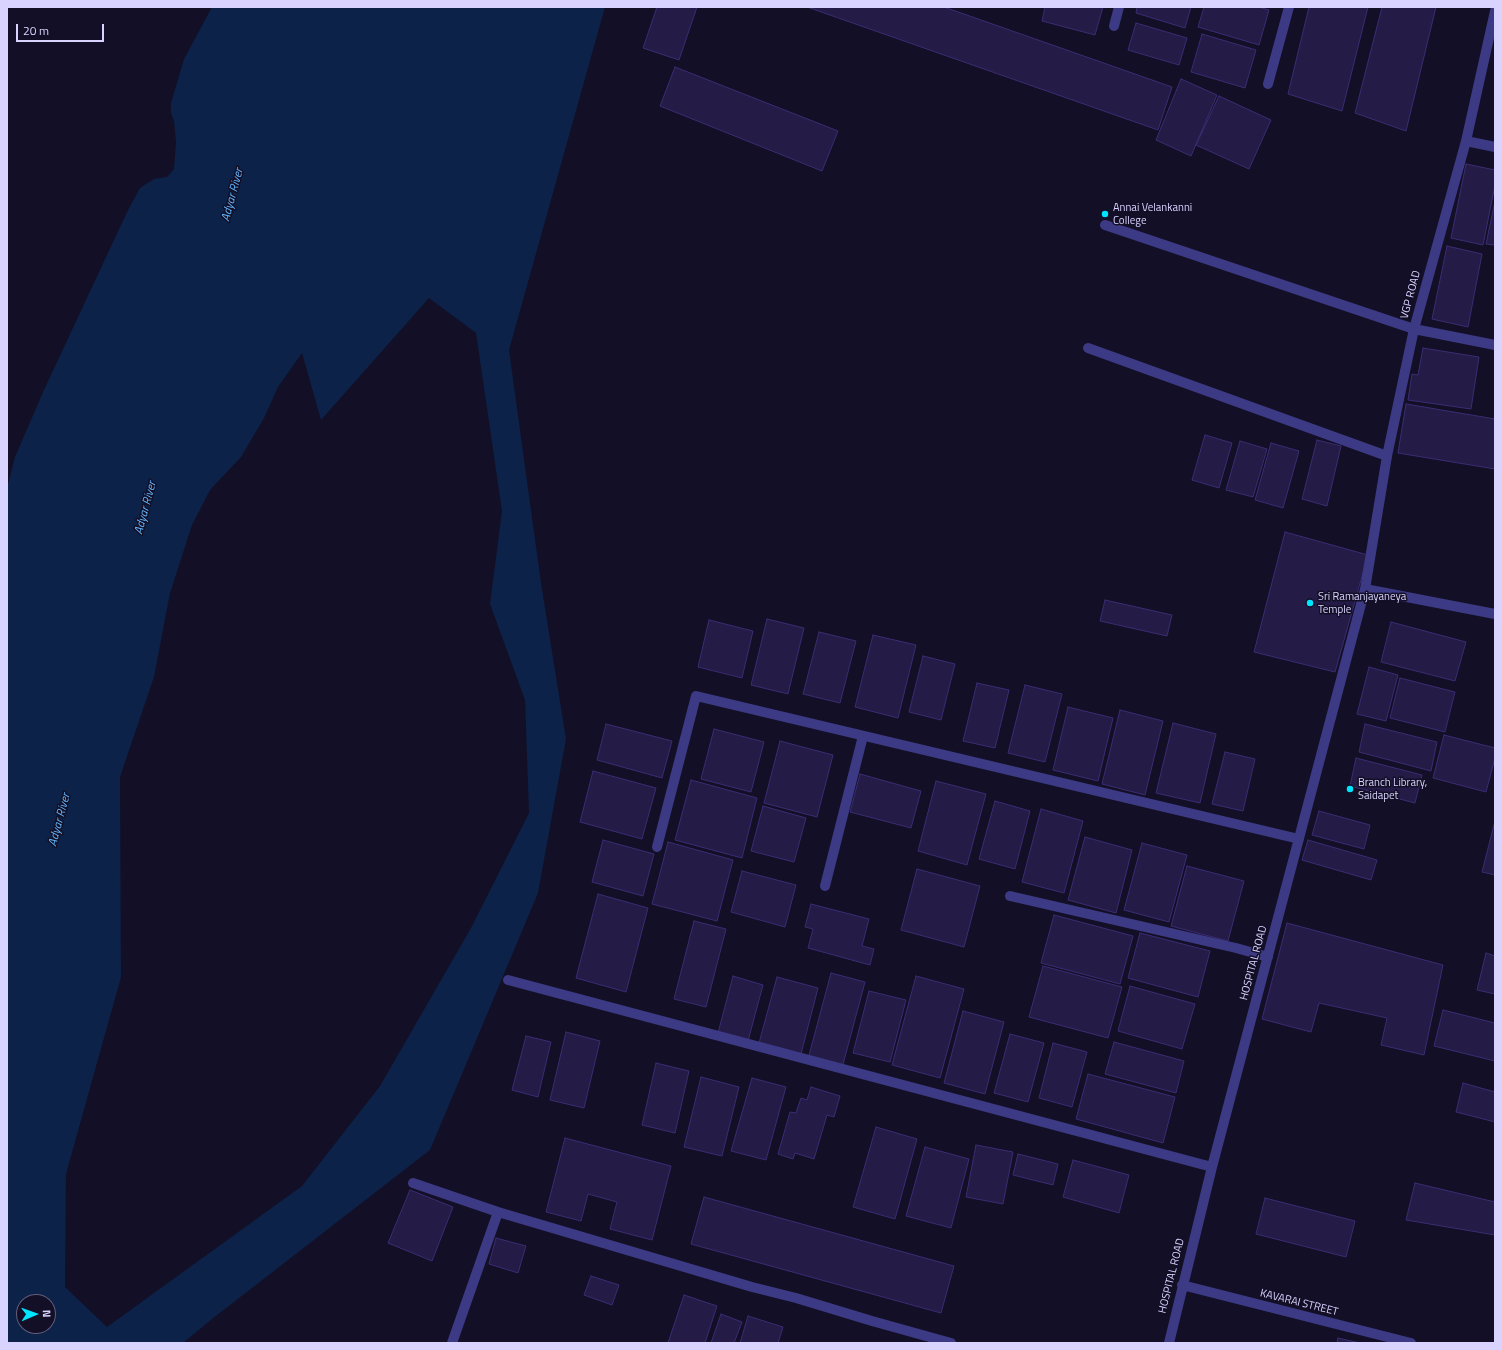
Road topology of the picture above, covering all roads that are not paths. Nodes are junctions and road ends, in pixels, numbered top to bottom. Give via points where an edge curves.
1 (1119, 7) edge
2 (1289, 7) edge
3 (1495, 11) edge
4 (1114, 26) dead end
5 (1268, 84) dead end
6 (1466, 141) junction
7 (1495, 147) edge
8 (1105, 225) dead end
9 (1414, 329) junction
10 (1495, 345) edge
11 (1088, 348) dead end
12 (1387, 456) junction
13 (1365, 589) junction
14 (1495, 614) edge
15 (863, 736) junction
16 (1299, 839) junction
17 (657, 847) dead end
18 (825, 886) dead end
19 (1010, 896) dead end
20 (1268, 957) junction
21 (508, 980) dead end
22 (1212, 1167) junction
23 (413, 1183) dead end
24 (498, 1212) junction
25 (1182, 1285) junction
26 (452, 1343) edge
27 (950, 1343) edge
28 (1169, 1343) edge
29 (1411, 1343) edge

1 - 4 street
2 - 5 street
3 - 6 street, VGP ROAD
6 - 7 street
6 - 9 street, VGP ROAD
8 - 9 street
9 - 10 street
9 - 12 street, VGP ROAD
11 - 12 street
12 - 13 street, VGP ROAD
13 - 14 street
13 - 16 street, HOSPITAL ROAD
15 - 16 street
15 - 17 street via 696,696
15 - 18 street
16 - 20 street, HOSPITAL ROAD
19 - 20 street
20 - 22 street, HOSPITAL ROAD
21 - 22 street
22 - 25 street, HOSPITAL ROAD
23 - 24 street
24 - 26 street
24 - 27 street
25 - 28 street, HOSPITAL ROAD
25 - 29 street, KAVARAI STREET

